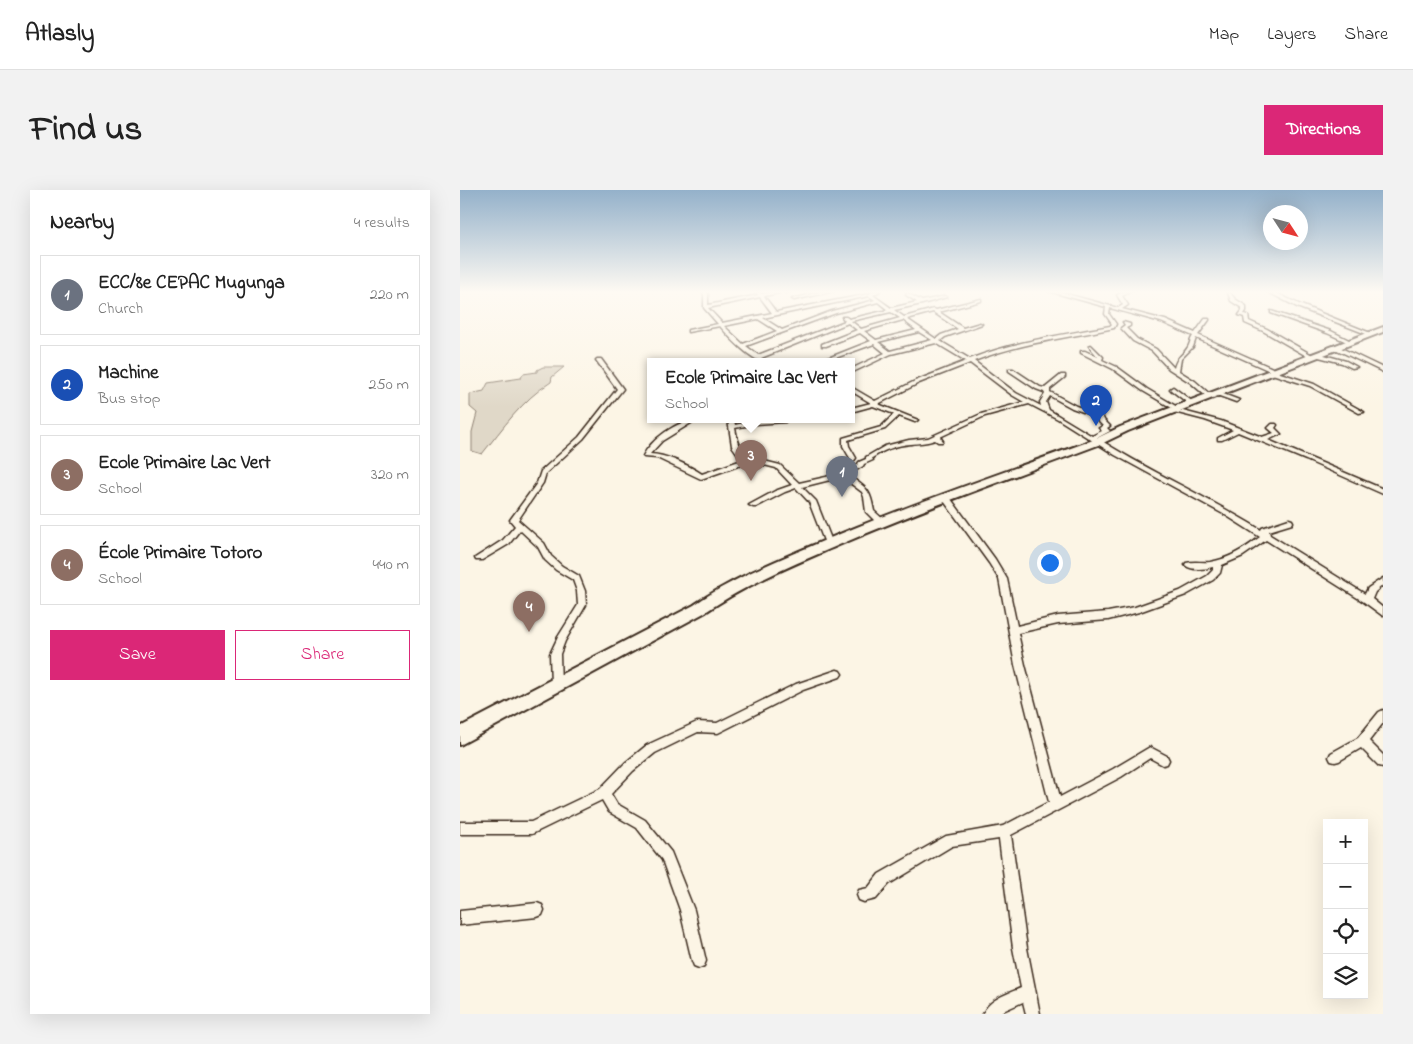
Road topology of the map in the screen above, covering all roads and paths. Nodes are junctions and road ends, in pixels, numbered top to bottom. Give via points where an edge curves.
1 (698, 329) edge
2 (726, 329) edge
3 (784, 329) edge
4 (826, 329) edge
5 (865, 329) edge
6 (960, 329) edge
7 (1099, 329) edge
8 (1124, 329) edge
9 (1182, 329) edge
10 (1201, 329) edge
11 (1264, 329) edge
12 (1323, 329) edge
13 (920, 330) joint
14 (690, 331) dead end
15 (780, 331) joint
16 (860, 331) junction
17 (1378, 333) edge
18 (1196, 336) junction
19 (936, 340) junction
20 (874, 342) junction
21 (1350, 342) junction
22 (824, 345) dead end
23 (743, 346) junction
24 (1092, 346) dead end
25 (1083, 352) dead end
26 (889, 353) junction
27 (1323, 353) junction
28 (758, 356) joint
29 (831, 358) edge
30 (600, 360) dead end
31 (1098, 360) junction
32 (1358, 361) dead end
33 (970, 362) junction
34 (1354, 367) dead end
35 (855, 369) edge
36 (1011, 370) dead end
37 (1176, 370) junction
38 (1383, 370) edge
39 (1273, 371) junction
40 (1063, 376) dead end
41 (1173, 389) dead end
42 (855, 391) edge
43 (1047, 392) junction
44 (1212, 395) junction
45 (1236, 400) dead end
46 (1029, 402) junction
47 (1043, 402) junction
48 (874, 403) junction
49 (1191, 403) junction
50 (1073, 406) junction
51 (855, 409) edge
52 (1174, 410) junction
53 (1046, 411) junction
54 (1361, 412) dead end
55 (898, 414) junction
56 (915, 420) dead end
57 (688, 423) edge
58 (732, 423) edge
59 (1274, 425) dead end
60 (1238, 430) junction
61 (1220, 439) dead end
62 (1263, 439) junction
63 (1095, 441) junction
64 (746, 461) junction
65 (846, 473) junction
66 (798, 487) junction
67 (1383, 492) edge
68 (945, 497) junction
69 (753, 505) dead end
70 (881, 522) junction
71 (1289, 522) dead end
72 (520, 525) junction
73 (1266, 536) junction
74 (829, 544) junction
75 (479, 558) dead end
76 (1218, 564) junction
77 (1189, 566) dead end
78 (1383, 581) edge
79 (1367, 600) junction
80 (1383, 613) edge
81 (1013, 630) junction
82 (837, 674) dead end
83 (556, 685) junction
84 (1383, 715) edge
85 (460, 736) edge
86 (1362, 742) junction
87 (1336, 757) dead end
88 (1163, 760) dead end
89 (1383, 762) edge
90 (604, 793) junction
91 (1056, 805) junction
92 (460, 828) edge
93 (1004, 832) junction
94 (864, 895) dead end
95 (538, 910) dead end
96 (460, 918) edge
97 (699, 961) dead end
98 (1028, 992) junction
99 (990, 1014) edge
100 (1033, 1014) edge

1 - 14 street
2 - 23 street
3 - 15 street
4 - 28 street
5 - 16 street
6 - 19 street
7 - 33 street via 1027,343
8 - 37 street
9 - 18 street
10 - 18 street
11 - 27 street
12 - 21 street
13 - 19 street
13 - 20 street
15 - 23 street
16 - 20 street
16 - 22 street
17 - 21 highway
18 - 37 street via 1186,355 1179,359
18 - 39 street
19 - 26 street
19 - 33 street
20 - 26 street
20 - 29 street
21 - 27 highway
23 - 28 street
24 - 31 street via 1101,358
25 - 31 street
26 - 35 street
27 - 32 street
27 - 34 street
27 - 38 street
27 - 39 highway
30 - 72 street via 620,389 581,438 543,472 540,483 514,520
31 - 52 street via 1115,368
33 - 46 street
33 - 48 street
36 - 43 street
37 - 44 street
39 - 44 highway
39 - 54 street via 1312,385
40 - 43 street via 1048,386
41 - 49 street
42 - 48 street
43 - 47 street
43 - 50 street
44 - 45 street
44 - 49 highway
46 - 53 street
46 - 65 street via 983,414 938,439 900,444 875,453 868,458 870,460
47 - 50 street via 1055,401
47 - 53 street
48 - 51 street
48 - 55 street
49 - 52 highway
50 - 63 street via 1100,416 1107,426 1102,428 1107,430 1096,435
52 - 60 street
52 - 63 highway
53 - 63 street
55 - 56 street
55 - 65 street via 883,428 845,439 853,458 846,467
57 - 64 street via 660,440 646,456 658,456 701,477
58 - 64 street via 734,444
59 - 62 street via 1271,428 1278,434
60 - 61 street
60 - 62 street
62 - 67 street
63 - 68 highway
63 - 73 street
64 - 66 street via 758,458 766,464 778,466
65 - 66 street
65 - 70 street via 864,491 870,512
66 - 69 street via 791,487
66 - 74 street via 812,501
68 - 70 highway
68 - 81 street via 1003,579
70 - 74 highway
71 - 73 street via 1268,528
72 - 75 street via 506,542
72 - 83 street via 541,545 548,558 576,578 581,591 582,605 555,654
73 - 76 street via 1246,551
73 - 79 street
74 - 83 highway via 722,593 699,609
76 - 77 street
76 - 81 street via 1217,571 1195,587 1136,610 1058,620
78 - 79 street via 1371,590
79 - 80 street
81 - 91 street
82 - 90 street via 800,687 718,728 697,727 651,749
83 - 85 highway
84 - 86 street
86 - 87 street
86 - 89 street
88 - 91 street via 1150,752
90 - 92 street via 532,828
90 - 97 street via 613,808 641,824 667,856 687,910
91 - 93 street
93 - 94 street via 950,840 884,878 871,894
93 - 98 street
95 - 96 street
98 - 99 street via 998,1006
98 - 100 street

